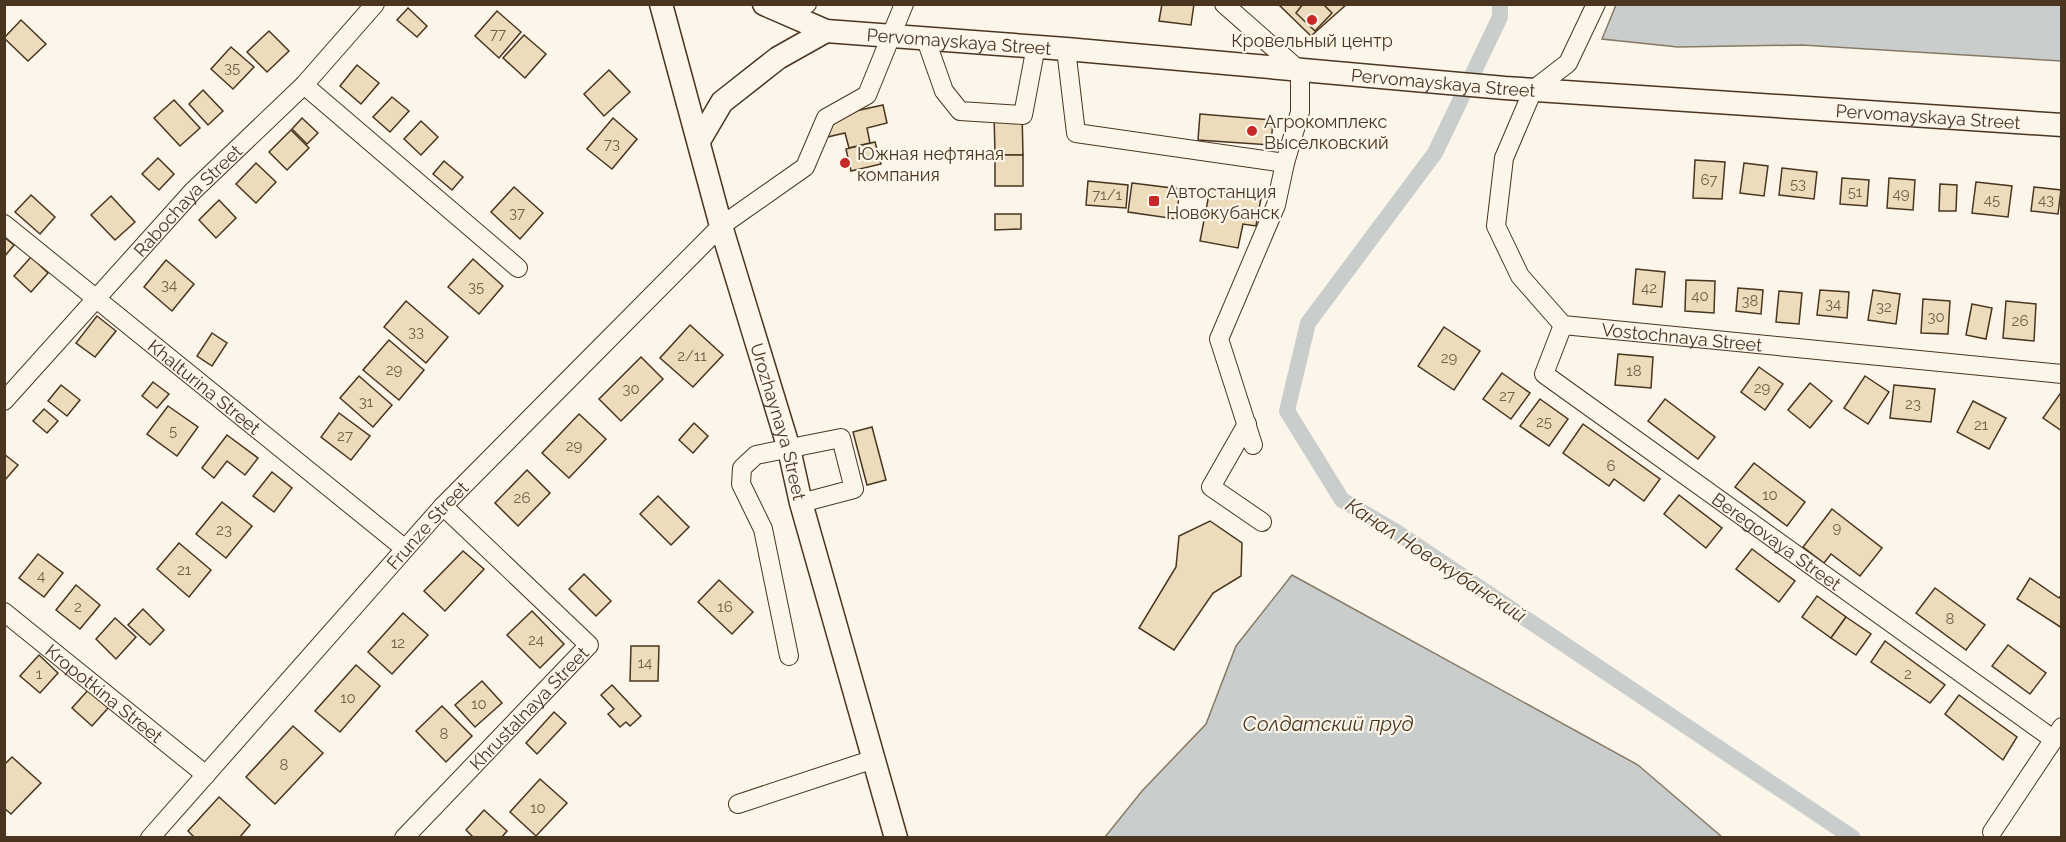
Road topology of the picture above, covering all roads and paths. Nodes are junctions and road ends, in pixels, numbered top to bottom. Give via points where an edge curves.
1 (375, 4) edge
2 (661, 4) edge
3 (807, 4) edge
4 (904, 4) edge
5 (1224, 4) edge
6 (1596, 5) edge
7 (774, 9) edge
8 (825, 31) junction
9 (890, 35) junction
10 (925, 38) junction
11 (1035, 46) junction
12 (1066, 49) junction
13 (1300, 71) junction
14 (304, 85) junction
15 (1533, 90) junction
16 (2061, 124) edge
17 (699, 141) junction
18 (1285, 163) junction
19 (4, 224) edge
20 (721, 226) junction
21 (519, 268) dead end
22 (96, 298) junction
23 (1563, 325) junction
24 (2061, 374) edge
25 (4, 401) edge
26 (1246, 424) junction
27 (1253, 445) dead end
28 (789, 449) junction
29 (801, 503) junction
30 (443, 506) junction
31 (1262, 522) dead end
32 (404, 548) junction
33 (4, 612) edge
34 (789, 656) dead end
35 (2057, 733) edge
36 (874, 759) junction
37 (206, 775) junction
38 (738, 804) dead end
39 (1992, 832) dead end
40 (150, 837) edge
41 (404, 837) edge
42 (896, 837) edge

1 - 14 street, Rabochaya Street
2 - 17 main road, Urozhaynaya Street
3 - 7 street
4 - 9 street, Frunze Street
5 - 13 street
6 - 15 street via 1568,63
7 - 8 main road, Pervomayskaya Street
8 - 9 main road, Pervomayskaya Street
8 - 17 main road via 778,58 722,102
9 - 10 main road, Pervomayskaya Street
9 - 20 street, Frunze Street via 867,95 826,117 805,167
10 - 11 main road, Pervomayskaya Street
10 - 11 street via 945,91 960,111 1023,116
11 - 12 main road, Pervomayskaya Street
12 - 13 main road, Pervomayskaya Street
12 - 18 street via 1076,133
13 - 15 main road, Pervomayskaya Street
13 - 18 street via 1300,112
14 - 21 street
14 - 22 street, Rabochaya Street via 194,191
15 - 16 main road, Pervomayskaya Street
15 - 23 street via 1504,158 1496,226 1520,276
17 - 20 main road, Urozhaynaya Street
18 - 26 street via 1276,205 1219,339
19 - 22 street, Khalturina Street
20 - 28 main road, Urozhaynaya Street
20 - 30 street, Frunze Street
22 - 25 street, Rabochaya Street
22 - 32 street, Khalturina Street
23 - 24 street, Vostochnaya Street
23 - 35 street, Beregovaya Street via 1544,374
26 - 27 street
26 - 31 street via 1211,487
28 - 29 main road, Urozhaynaya Street
28 - 29 street via 841,438 854,489
28 - 34 street via 756,455 742,468 741,484 763,529
29 - 36 main road, Urozhaynaya Street
30 - 32 street, Frunze Street
30 - 41 street, Khrustalnaya Street via 589,645
32 - 37 street, Frunze Street
33 - 37 street, Kropotkina Street
35 - 39 street
36 - 38 street
36 - 42 main road, Urozhaynaya Street
37 - 40 street, Frunze Street

